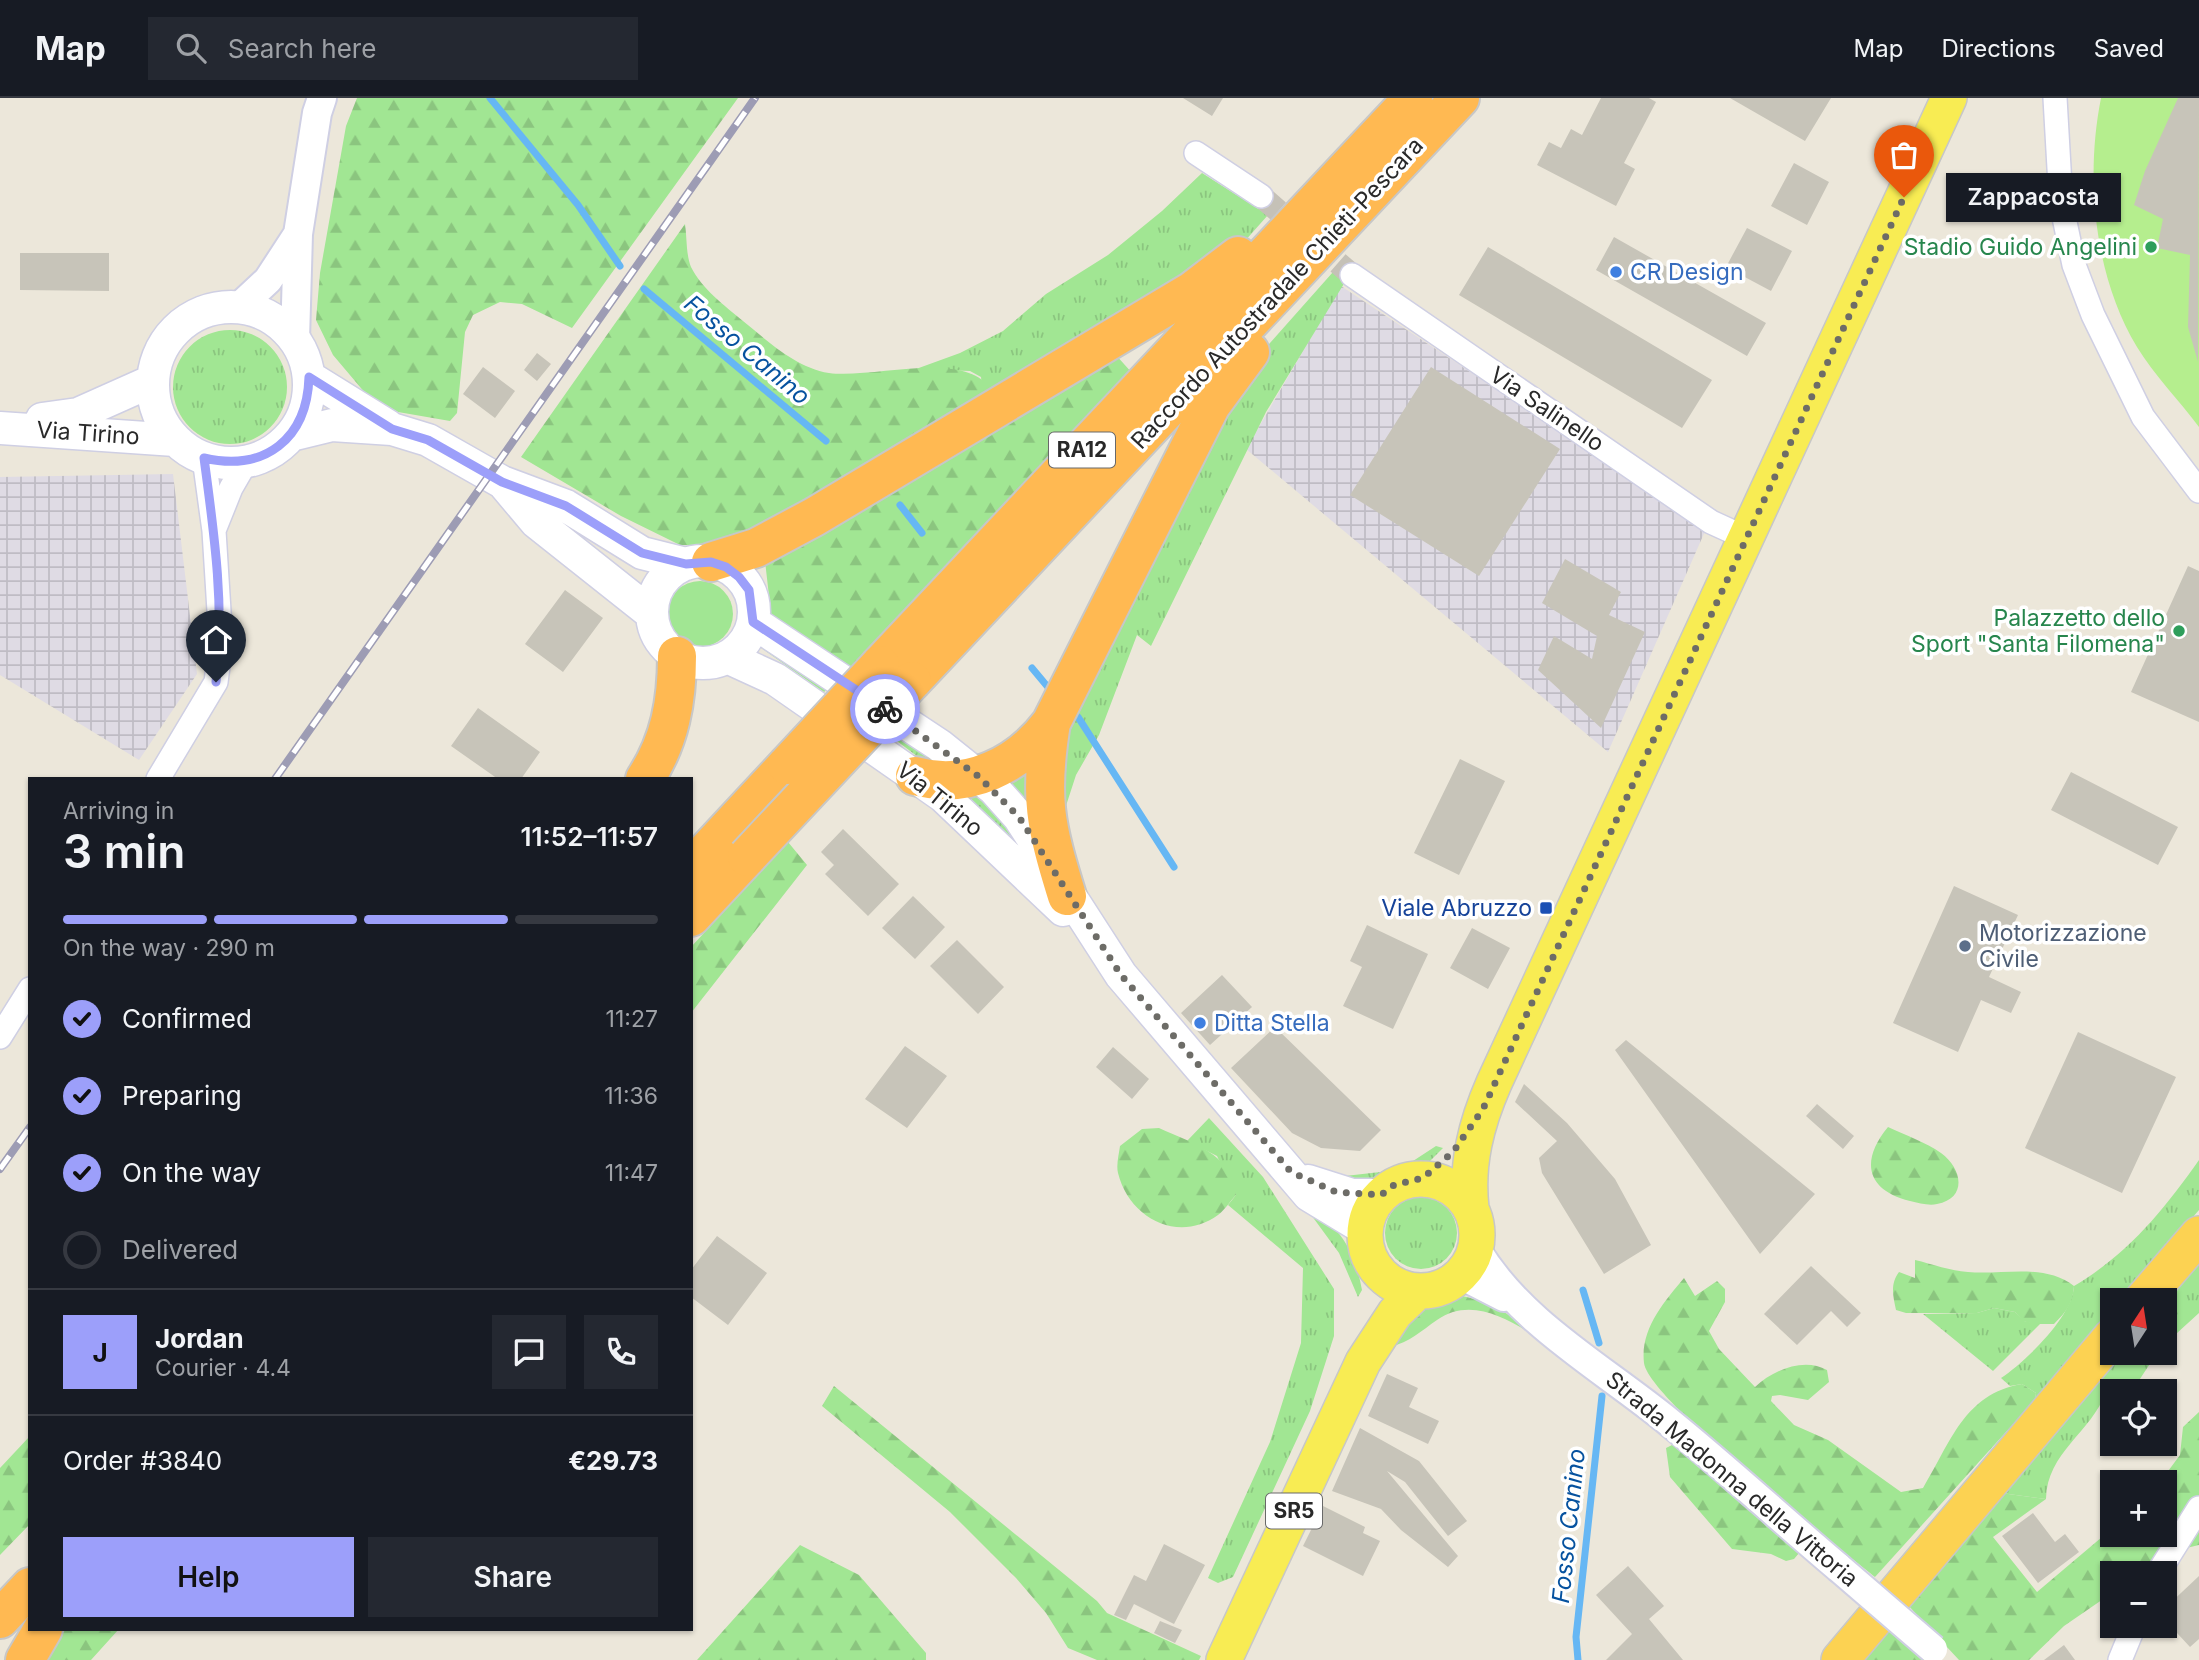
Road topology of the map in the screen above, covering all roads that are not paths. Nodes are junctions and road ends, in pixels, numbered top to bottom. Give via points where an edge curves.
1 (1413, 98) edge
2 (1460, 98) edge
3 (1949, 98) edge
4 (2055, 98) edge
5 (317, 103) edge
6 (1196, 153) dead end
7 (1261, 196) tunnel mouth
8 (298, 234) junction
9 (1284, 236) junction
10 (1352, 275) tunnel mouth
11 (1272, 298) junction
12 (239, 307) junction
13 (295, 340) junction
14 (309, 377) junction
15 (152, 382) junction
16 (0, 427) edge
17 (392, 429) junction
18 (291, 435) junction
19 (175, 440) junction
20 (204, 458) junction
21 (246, 462) junction
22 (502, 482) junction
23 (2199, 491) edge
24 (214, 531) junction
25 (1746, 538) junction
26 (699, 563) junction
27 (652, 614) junction
28 (753, 622) junction
29 (677, 656) junction
30 (727, 657) junction
31 (896, 673) junction
32 (1051, 723) junction
33 (915, 776) junction
34 (978, 776) junction
35 (159, 777) edge
36 (646, 777) edge
37 (693, 866) edge
38 (1067, 895) junction
39 (693, 915) edge
40 (1099, 945) junction
41 (28, 992) edge
42 (0, 1037) edge
43 (1483, 1109) junction
44 (1291, 1172) junction
45 (1423, 1178) junction
46 (1381, 1195) junction
47 (1471, 1208) junction
48 (1364, 1229) junction
49 (2199, 1235) edge
50 (1469, 1262) junction
51 (1377, 1271) junction
52 (2153, 1288) edge
53 (1418, 1292) junction
54 (2100, 1351) edge
55 (1363, 1362) junction
56 (2199, 1508) edge
57 (2166, 1561) edge
58 (28, 1566) edge
59 (28, 1589) edge
60 (0, 1590) edge
61 (28, 1615) edge
62 (0, 1619) edge
63 (42, 1631) edge
64 (2129, 1638) edge
65 (0, 1643) edge
66 (1938, 1655) edge
67 (25, 1660) edge
68 (1224, 1660) edge
69 (1840, 1660) edge
70 (2120, 1660) edge

1 - 9 highway, Raccordo Autostradale Chieti-Pescara / RA12
2 - 11 highway, Raccordo Autostradale Chieti-Pescara / RA12
3 - 25 main road
4 - 23 street via 2060,203 2074,265 2143,417
5 - 8 street
6 - 7 street
8 - 12 street via 268,280
8 - 13 street
9 - 26 highway via 1244,250 1212,279 814,517 756,548
9 - 31 highway, Raccordo Autostradale Chieti-Pescara / RA12
10 - 25 street, Via Salinello via 1710,522
11 - 31 highway, Raccordo Autostradale Chieti-Pescara / RA12
11 - 32 highway via 1260,339 1211,405
12 - 13 main road via 261,312
12 - 15 main road via 214,308 190,318 170,334 157,356
13 - 14 main road
14 - 17 main road
14 - 18 main road via 302,418
15 - 16 main road, Via Tirino via 78,414
15 - 19 main road via 158,413
16 - 19 main road, Via Tirino
17 - 18 main road via 332,425
17 - 22 main road via 428,440
18 - 21 main road via 271,453
19 - 20 main road
20 - 21 main road
20 - 24 street
21 - 24 street
22 - 26 main road via 566,506 642,553
22 - 27 main road via 536,522
24 - 35 street via 221,643 216,682
25 - 43 main road
26 - 27 main road via 661,583 653,598
26 - 28 main road via 733,572 749,590
27 - 29 main road via 655,631
28 - 30 main road via 744,642
28 - 34 main road, Via Tirino via 922,733
29 - 30 main road via 693,663
29 - 36 highway via 673,717
30 - 33 main road, Via Tirino via 775,679
31 - 37 highway, Raccordo Autostradale Chieti-Pescara / RA12, bridge via 787,765
31 - 39 highway, Raccordo Autostradale Chieti-Pescara / RA12, bridge via 747,858
32 - 34 highway via 1033,746 1012,762
32 - 38 highway via 1043,797 1049,839
33 - 34 highway via 943,780
33 - 40 main road, Via Tirino via 943,796
34 - 38 main road, Via Tirino via 1019,817
38 - 40 main road, Via Tirino
40 - 44 main road, Via Tirino
41 - 42 street
43 - 45 main road via 1453,1152
43 - 47 main road via 1469,1165
44 - 46 main road, Via Tirino via 1336,1192
44 - 48 main road, Via Tirino via 1309,1195
45 - 46 main road via 1394,1185
45 - 47 main road via 1459,1193
46 - 48 main road
47 - 50 main road via 1478,1235
48 - 51 main road, SR5 via 1369,1258
49 - 52 highway
50 - 53 main road, SR5 via 1441,1288
50 - 66 street, Strada Madonna della Vittoria, bridge via 1669,1422
51 - 53 main road via 1403,1289
51 - 55 main road, SR5 via 1374,1319
53 - 55 main road, SR5 via 1395,1313
54 - 69 highway
55 - 68 main road, SR5
56 - 57 street
58 - 60 highway
59 - 62 highway
61 - 65 highway
63 - 67 highway
64 - 70 street

